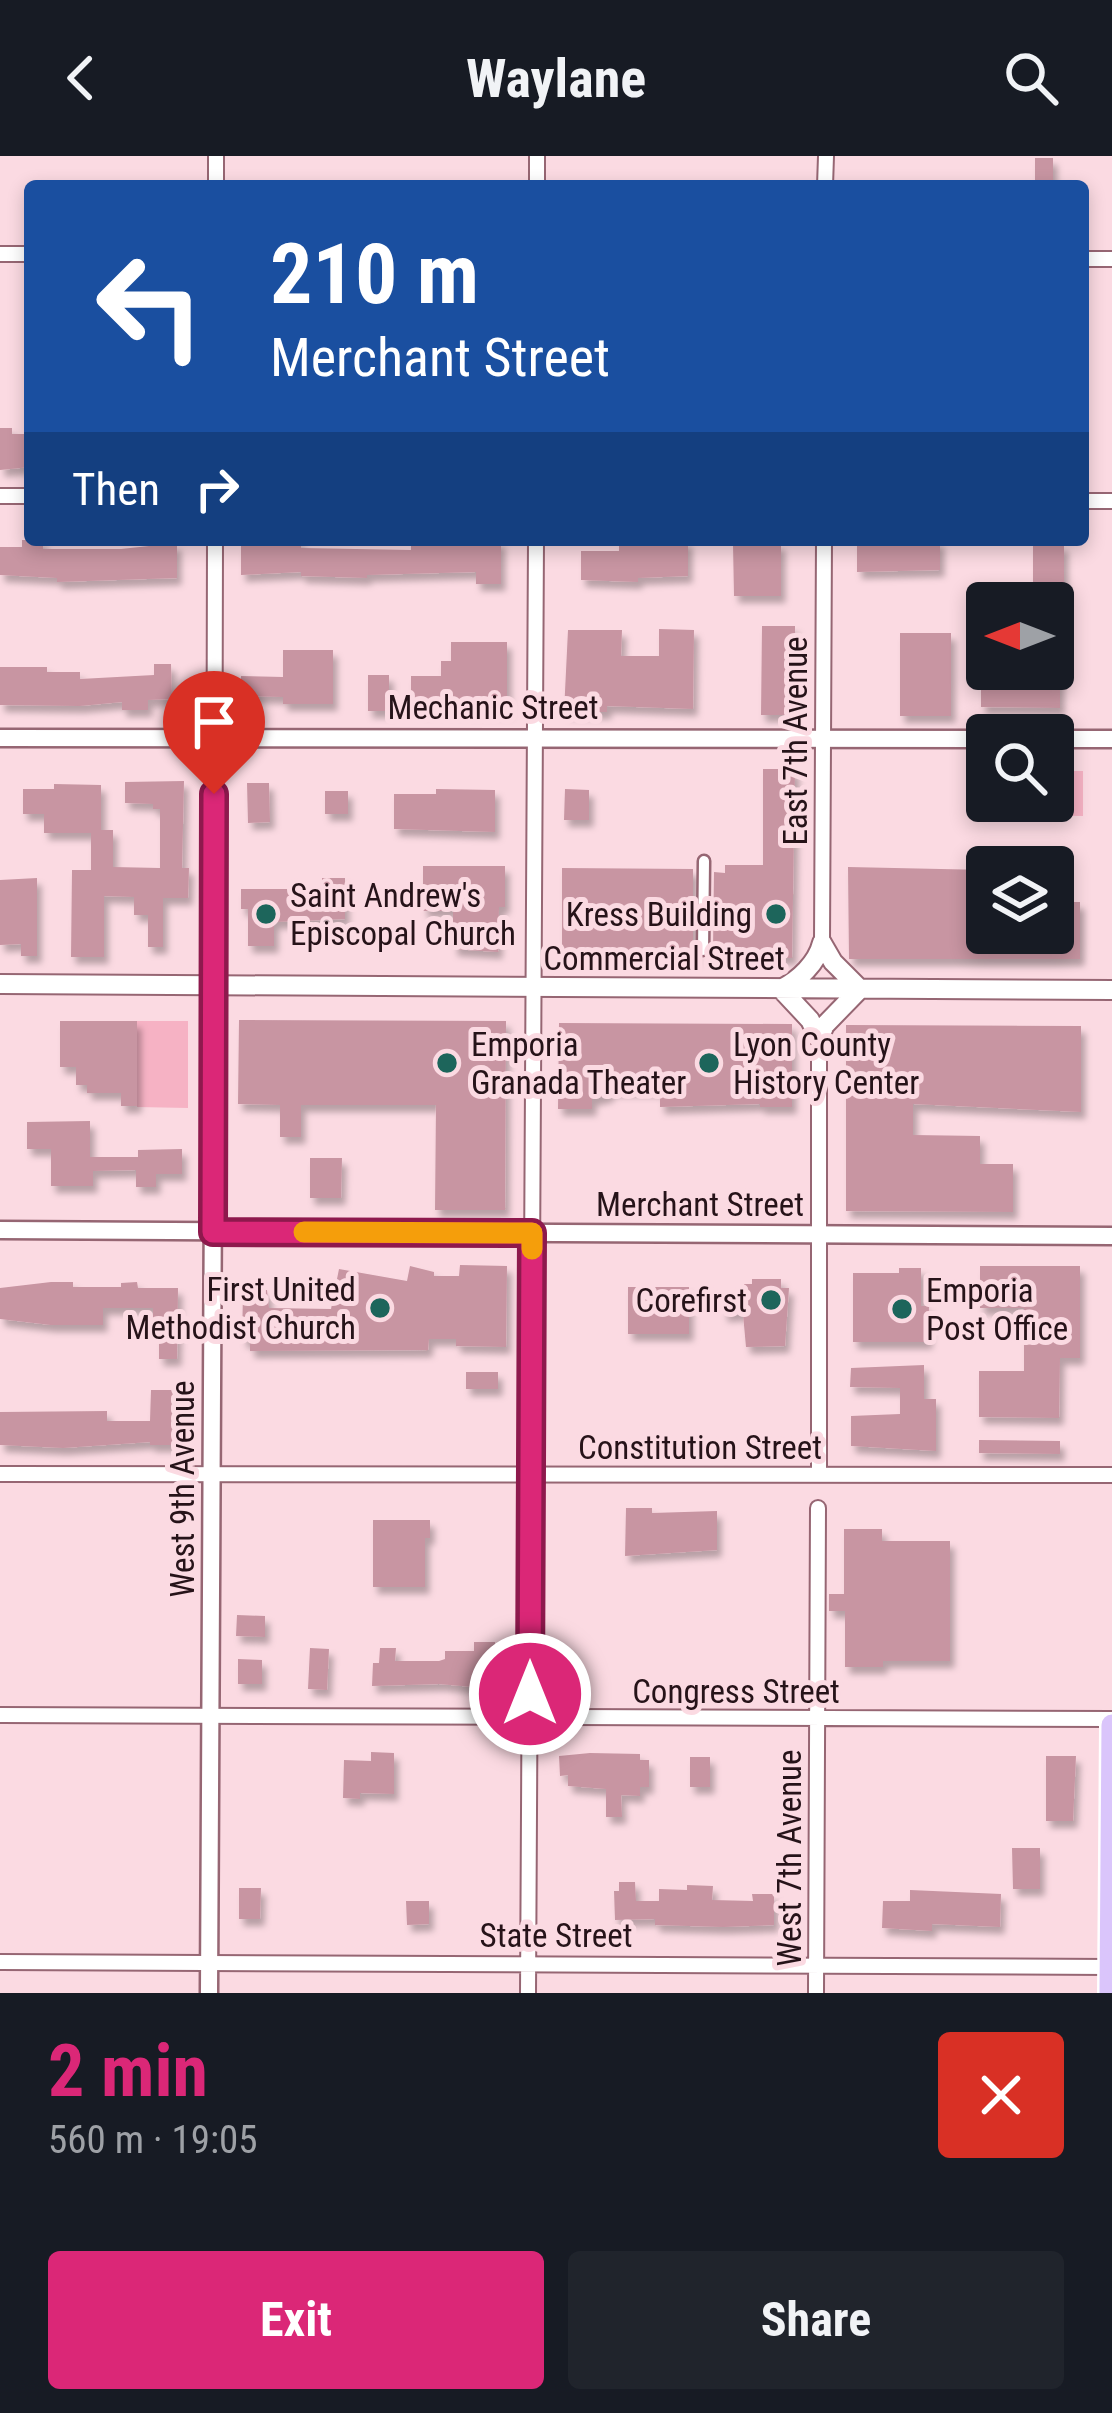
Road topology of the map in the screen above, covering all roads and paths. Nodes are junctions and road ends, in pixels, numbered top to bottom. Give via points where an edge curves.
1 (215, 546) edge
2 (536, 546) edge
3 (824, 546) edge
4 (535, 736) junction
5 (0, 738) edge
6 (823, 738) junction
7 (966, 739) edge
8 (1074, 739) edge
9 (1112, 739) edge
10 (215, 740) junction
11 (704, 861) dead end
12 (822, 943) junction
13 (703, 950) dead end
14 (0, 985) edge
15 (214, 986) junction
16 (534, 987) junction
17 (782, 989) junction
18 (860, 989) junction
19 (1112, 990) edge
20 (819, 1038) junction
21 (0, 1231) edge
22 (213, 1232) junction
23 (532, 1233) junction
24 (820, 1235) junction
25 (1112, 1236) edge
26 (212, 1473) junction
27 (531, 1473) junction
28 (819, 1473) junction
29 (0, 1474) edge
30 (1112, 1475) edge
31 (818, 1508) dead end
32 (0, 1714) edge
33 (211, 1716) junction
34 (530, 1717) junction
35 (817, 1718) junction
36 (1112, 1722) edge
37 (0, 1962) edge
38 (210, 1963) junction
39 (529, 1965) junction
40 (816, 1966) junction
41 (1111, 1967) edge
42 (209, 1993) edge
43 (528, 1993) edge
44 (816, 1993) edge
45 (1110, 1993) edge

1 - 10 street
2 - 4 street
3 - 6 street, East 7th Avenue
4 - 6 street, Mechanic Street
4 - 10 street, Mechanic Street
4 - 16 street
5 - 10 street, Mechanic Street
6 - 7 street, Mechanic Street
6 - 12 street, East 7th Avenue
8 - 9 street
10 - 15 street
11 - 13 street
12 - 17 main road
12 - 18 main road
14 - 15 main road, Commercial Street
15 - 16 main road, Commercial Street
15 - 22 street, West 9th Avenue
16 - 17 main road, Commercial Street
16 - 23 street
17 - 18 main road, Commercial Street
17 - 20 main road
18 - 19 main road, Commercial Street
18 - 20 main road
20 - 24 street
21 - 22 street, Merchant Street
22 - 23 street, Merchant Street
22 - 26 street, West 9th Avenue
23 - 24 street, Merchant Street
23 - 27 street
24 - 25 street, Merchant Street
24 - 28 street
26 - 27 street, Constitution Street
26 - 29 street, Constitution Street
26 - 33 street, West 9th Avenue
27 - 28 street, Constitution Street
27 - 34 street
28 - 30 street, Constitution Street
31 - 35 street, West 7th Avenue
32 - 33 street, Congress Street
33 - 34 street, Congress Street
33 - 38 street, West 9th Avenue
34 - 35 street, Congress Street
34 - 39 street
35 - 36 street, Congress Street
35 - 40 street, West 7th Avenue
36 - 41 main road
37 - 38 street, State Street
38 - 39 street, State Street
38 - 42 street, West 9th Avenue
39 - 40 street, State Street
39 - 43 street
40 - 41 street, State Street
40 - 44 street, West 7th Avenue
41 - 45 main road

